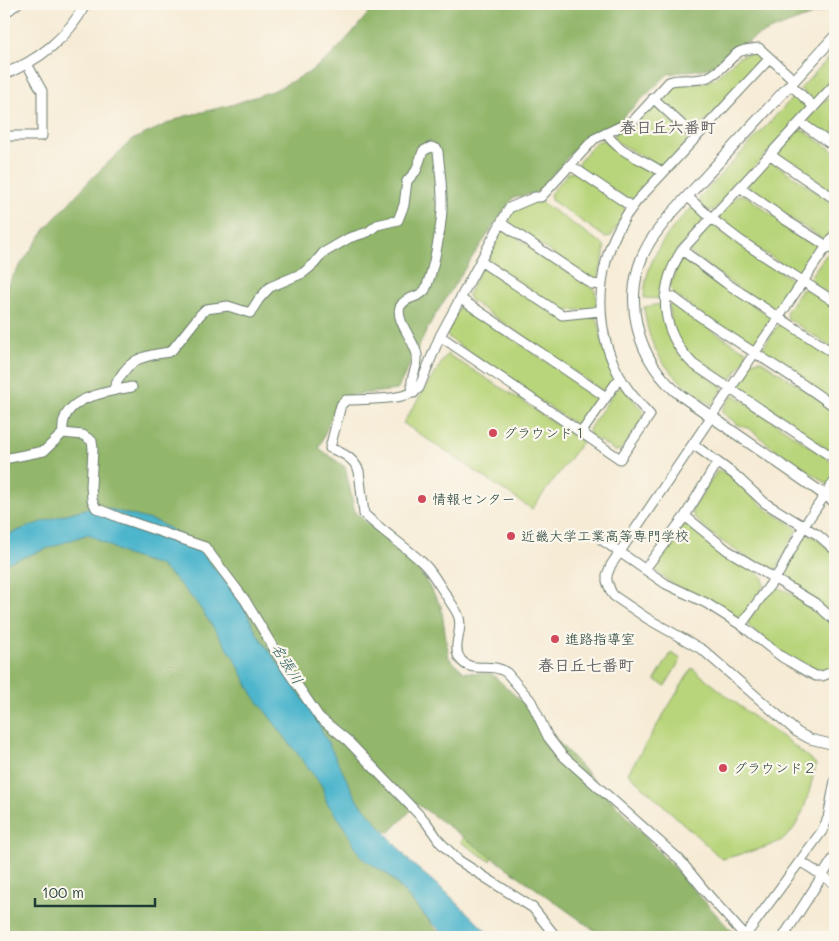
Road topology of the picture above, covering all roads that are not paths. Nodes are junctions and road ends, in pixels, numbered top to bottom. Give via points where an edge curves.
1 (17, 4) edge
2 (84, 4) edge
3 (4, 14) edge
4 (835, 36) edge
5 (770, 58) junction
6 (27, 64) junction
7 (4, 74) edge
8 (792, 82) junction
9 (833, 91) edge
10 (653, 98) junction
11 (811, 104) dead end
12 (800, 122) junction
13 (606, 133) junction
14 (4, 136) edge
15 (696, 138) junction
16 (835, 148) edge
17 (771, 154) junction
18 (570, 165) junction
19 (663, 173) junction
20 (740, 187) junction
21 (688, 197) junction
22 (835, 199) edge
23 (632, 207) junction
24 (711, 218) junction
25 (501, 223) junction
26 (835, 234) edge
27 (831, 248) edge
28 (682, 250) junction
29 (480, 261) junction
30 (803, 281) junction
31 (601, 286) junction
32 (666, 296) junction
33 (461, 299) junction
34 (835, 302) edge
35 (601, 312) junction
36 (779, 317) junction
37 (440, 336) junction
38 (755, 352) junction
39 (835, 354) edge
40 (621, 378) junction
41 (132, 387) dead end
42 (731, 388) junction
43 (113, 390) junction
44 (414, 393) junction
45 (606, 397) junction
46 (835, 407) edge
47 (711, 416) junction
48 (63, 433) junction
49 (582, 433) junction
50 (692, 444) junction
51 (4, 459) edge
52 (835, 459) edge
53 (717, 463) junction
54 (835, 481) edge
55 (827, 492) junction
56 (835, 502) edge
57 (686, 516) junction
58 (804, 526) junction
59 (602, 540) dead end
60 (835, 550) edge
61 (619, 552) junction
62 (645, 569) junction
63 (775, 579) junction
64 (835, 621) edge
65 (740, 625) junction
66 (835, 672) edge
67 (835, 745) edge
68 (835, 780) edge
69 (835, 856) edge
70 (800, 861) junction
71 (823, 876) junction
72 (835, 884) edge
73 (556, 937) edge
74 (746, 937) edge
75 (789, 937) edge

1 - 3 street
2 - 6 street via 61,37
4 - 8 street
5 - 8 street
5 - 10 street via 759,48 740,52 712,76 672,81
5 - 15 street
6 - 7 street
6 - 14 street via 42,91 42,136
8 - 11 street
8 - 21 street
9 - 12 street
10 - 13 street via 634,120
10 - 15 street
12 - 16 street
12 - 17 street
13 - 18 street via 594,139
13 - 19 street via 611,142
15 - 19 street
17 - 20 street
17 - 22 street
18 - 23 street
18 - 25 street via 541,197 509,208
19 - 23 street
20 - 24 street
20 - 27 street
21 - 24 street
21 - 47 street via 670,214 642,257 635,285 635,320 643,348 660,375 673,390
23 - 31 street via 612,243
24 - 28 street
24 - 30 street via 750,248
25 - 29 street
25 - 31 street via 592,284
26 - 27 street
27 - 30 street
28 - 32 street via 670,271
28 - 36 street
29 - 33 street
29 - 35 street via 562,315
30 - 34 street
30 - 36 street
31 - 35 street
32 - 38 street via 673,297
32 - 42 street via 669,326 680,348 697,367
33 - 37 street
33 - 45 street
35 - 40 street via 608,348
36 - 38 street
36 - 39 street
37 - 44 street
37 - 49 street
38 - 42 street
38 - 46 street
40 - 45 street
40 - 49 street via 650,415 620,459
41 - 43 street
42 - 47 street
42 - 52 street
43 - 44 street via 130,365 146,356 172,350 203,311 228,306 250,313 267,290 303,273 323,252 377,225 398,220 407,181 416,171 423,152 431,147 438,152 442,212 438,235 425,290 421,295 405,300 399,311 417,355 410,384
43 - 48 street via 74,405 63,420
44 - 74 street via 346,400 341,405 330,448 347,456 359,470 364,514 417,558 434,577 460,619 457,652 461,660 470,667 492,666 507,674 531,701 557,750 679,859
45 - 49 street
47 - 50 street
47 - 55 street
48 - 51 street via 44,451
48 - 73 street via 83,435 92,441 90,486 96,508 205,547 245,600 319,716 347,740 458,860 533,908
50 - 53 street
50 - 61 street
53 - 57 street
53 - 58 street via 765,503
54 - 55 street
55 - 56 street
55 - 58 street
57 - 62 street
57 - 63 street via 727,550
58 - 60 street
58 - 63 street
59 - 61 street
61 - 62 street
61 - 67 street via 607,575 608,587 614,596 703,650 797,732
62 - 65 street
63 - 64 street via 815,603
63 - 65 street
65 - 66 street via 782,657 816,676
68 - 70 street via 825,824
69 - 71 street
70 - 71 street
70 - 74 street
71 - 72 street
71 - 75 street via 785,934

